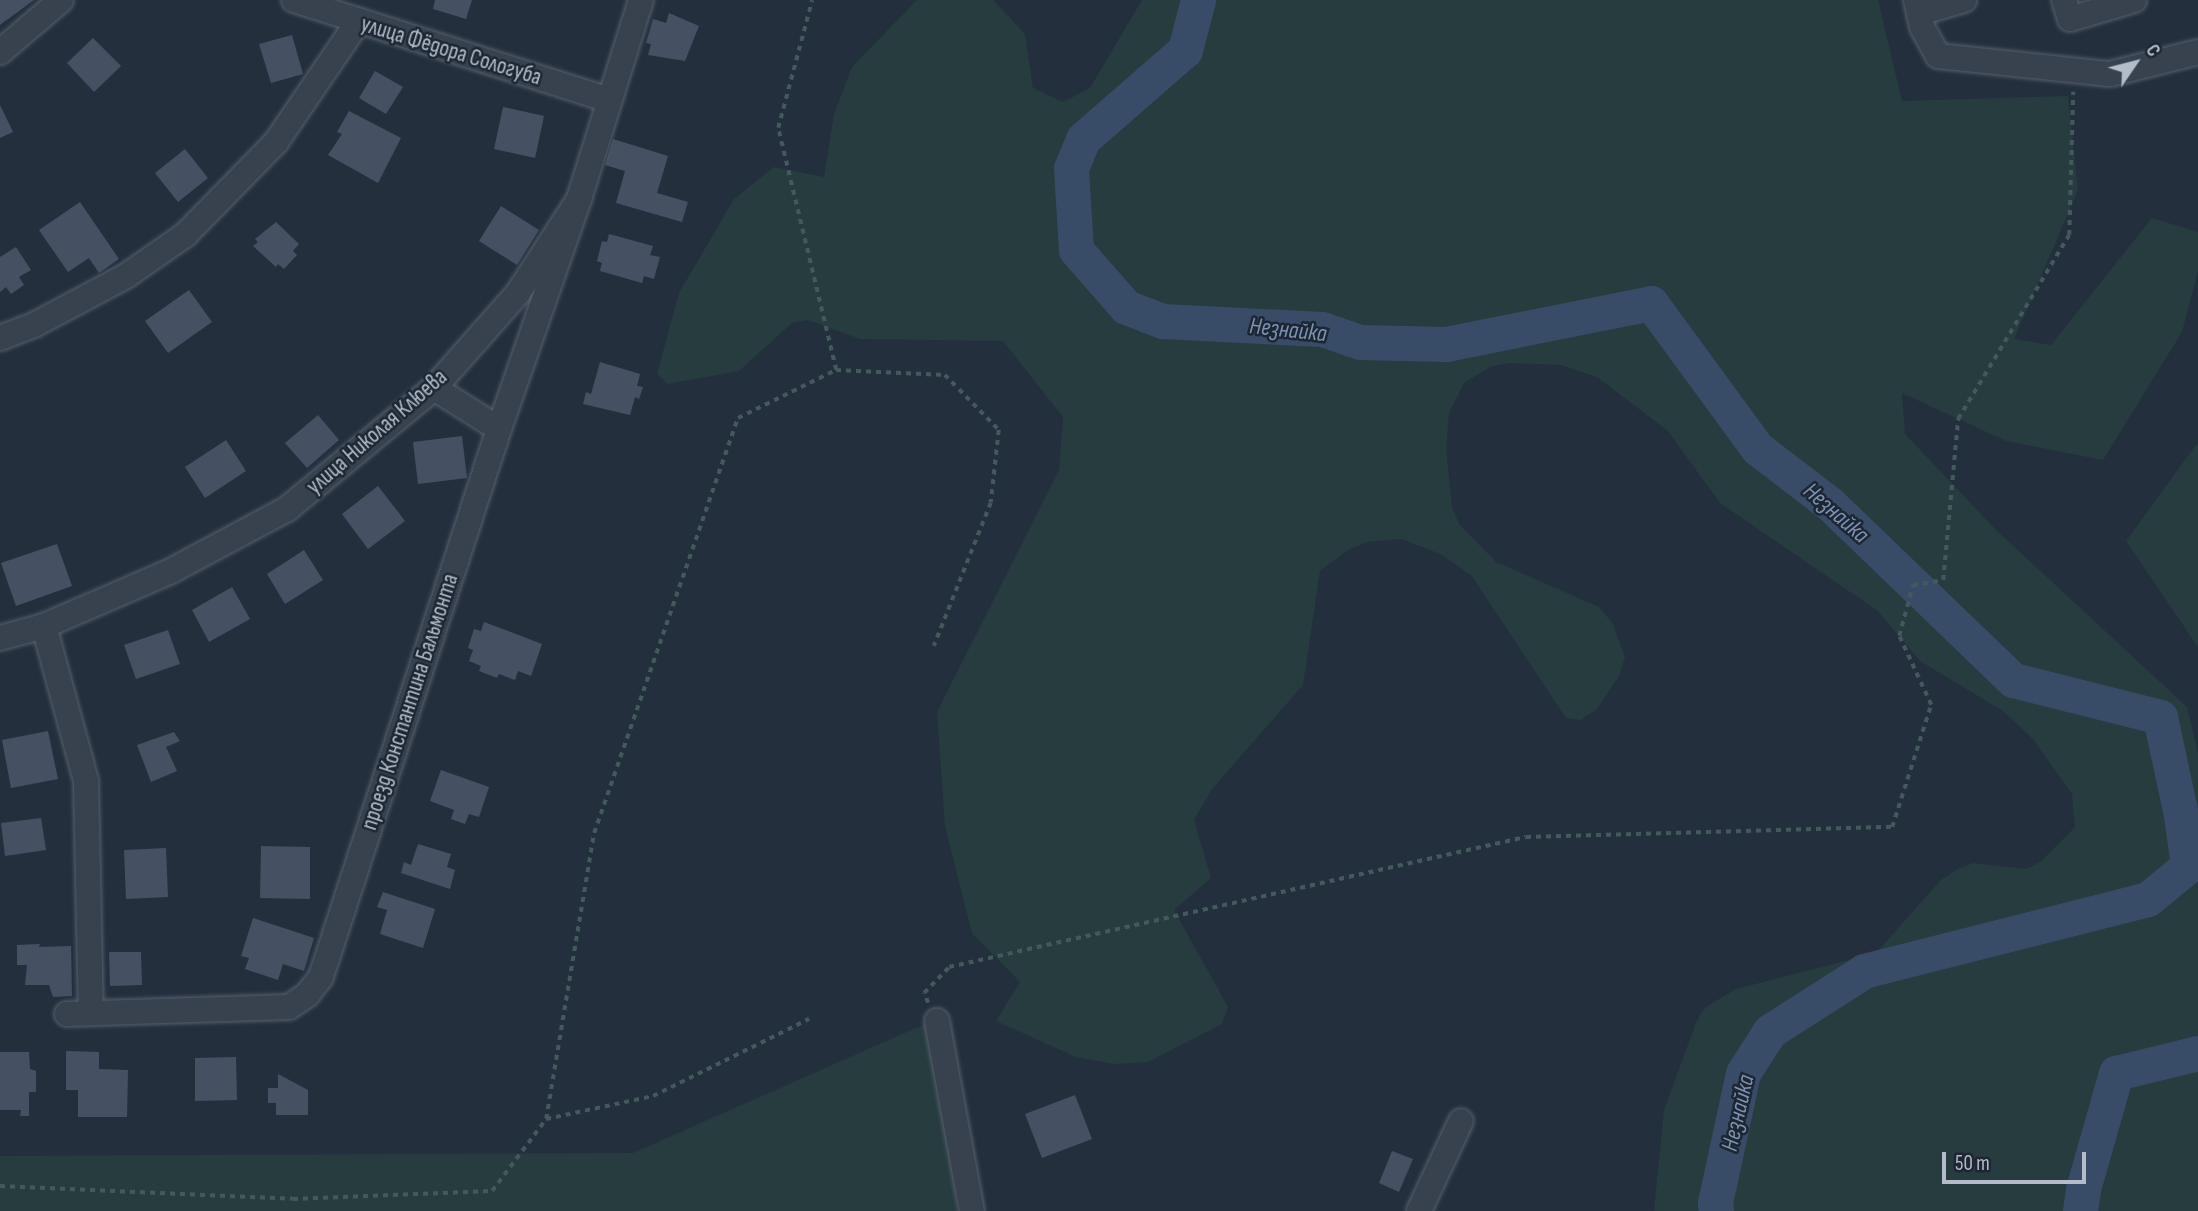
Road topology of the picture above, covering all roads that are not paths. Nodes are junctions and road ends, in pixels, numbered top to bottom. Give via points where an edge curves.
1 (61, 0) edge
2 (294, 0) edge
3 (642, 0) edge
4 (1964, 0) edge
5 (2064, 0) edge
6 (2134, 0) edge
7 (1917, 7) edge
8 (358, 22) junction
9 (0, 52) edge
10 (2198, 52) edge
11 (610, 100) junction
12 (579, 199) junction
13 (0, 338) edge
14 (434, 388) junction
15 (499, 429) junction
16 (44, 626) junction
17 (0, 638) edge
18 (937, 1021) road end
19 (1461, 1121) dead end
20 (972, 1211) edge
21 (1419, 1211) edge

1 - 9 street
2 - 8 street, улица Фёдора Сологуба
3 - 11 street, улица Николая Клюева
4 - 7 street
5 - 6 street via 2070,19
7 - 10 street via 1938,56 2110,74
8 - 11 street, улица Фёдора Сологуба
8 - 13 street via 276,142 185,234 126,276
11 - 12 street, улица Николая Клюева
12 - 14 street, улица Николая Клюева via 518,293
12 - 15 street, проезд Константина Бальмонта
14 - 15 street
14 - 16 street, улица Николая Клюева via 287,509 171,570
15 - 16 street, проезд Константина Бальмонта via 321,977 307,995 289,1007 79,1013 86,781
16 - 17 street, улица Николая Клюева
18 - 20 street
19 - 21 street

